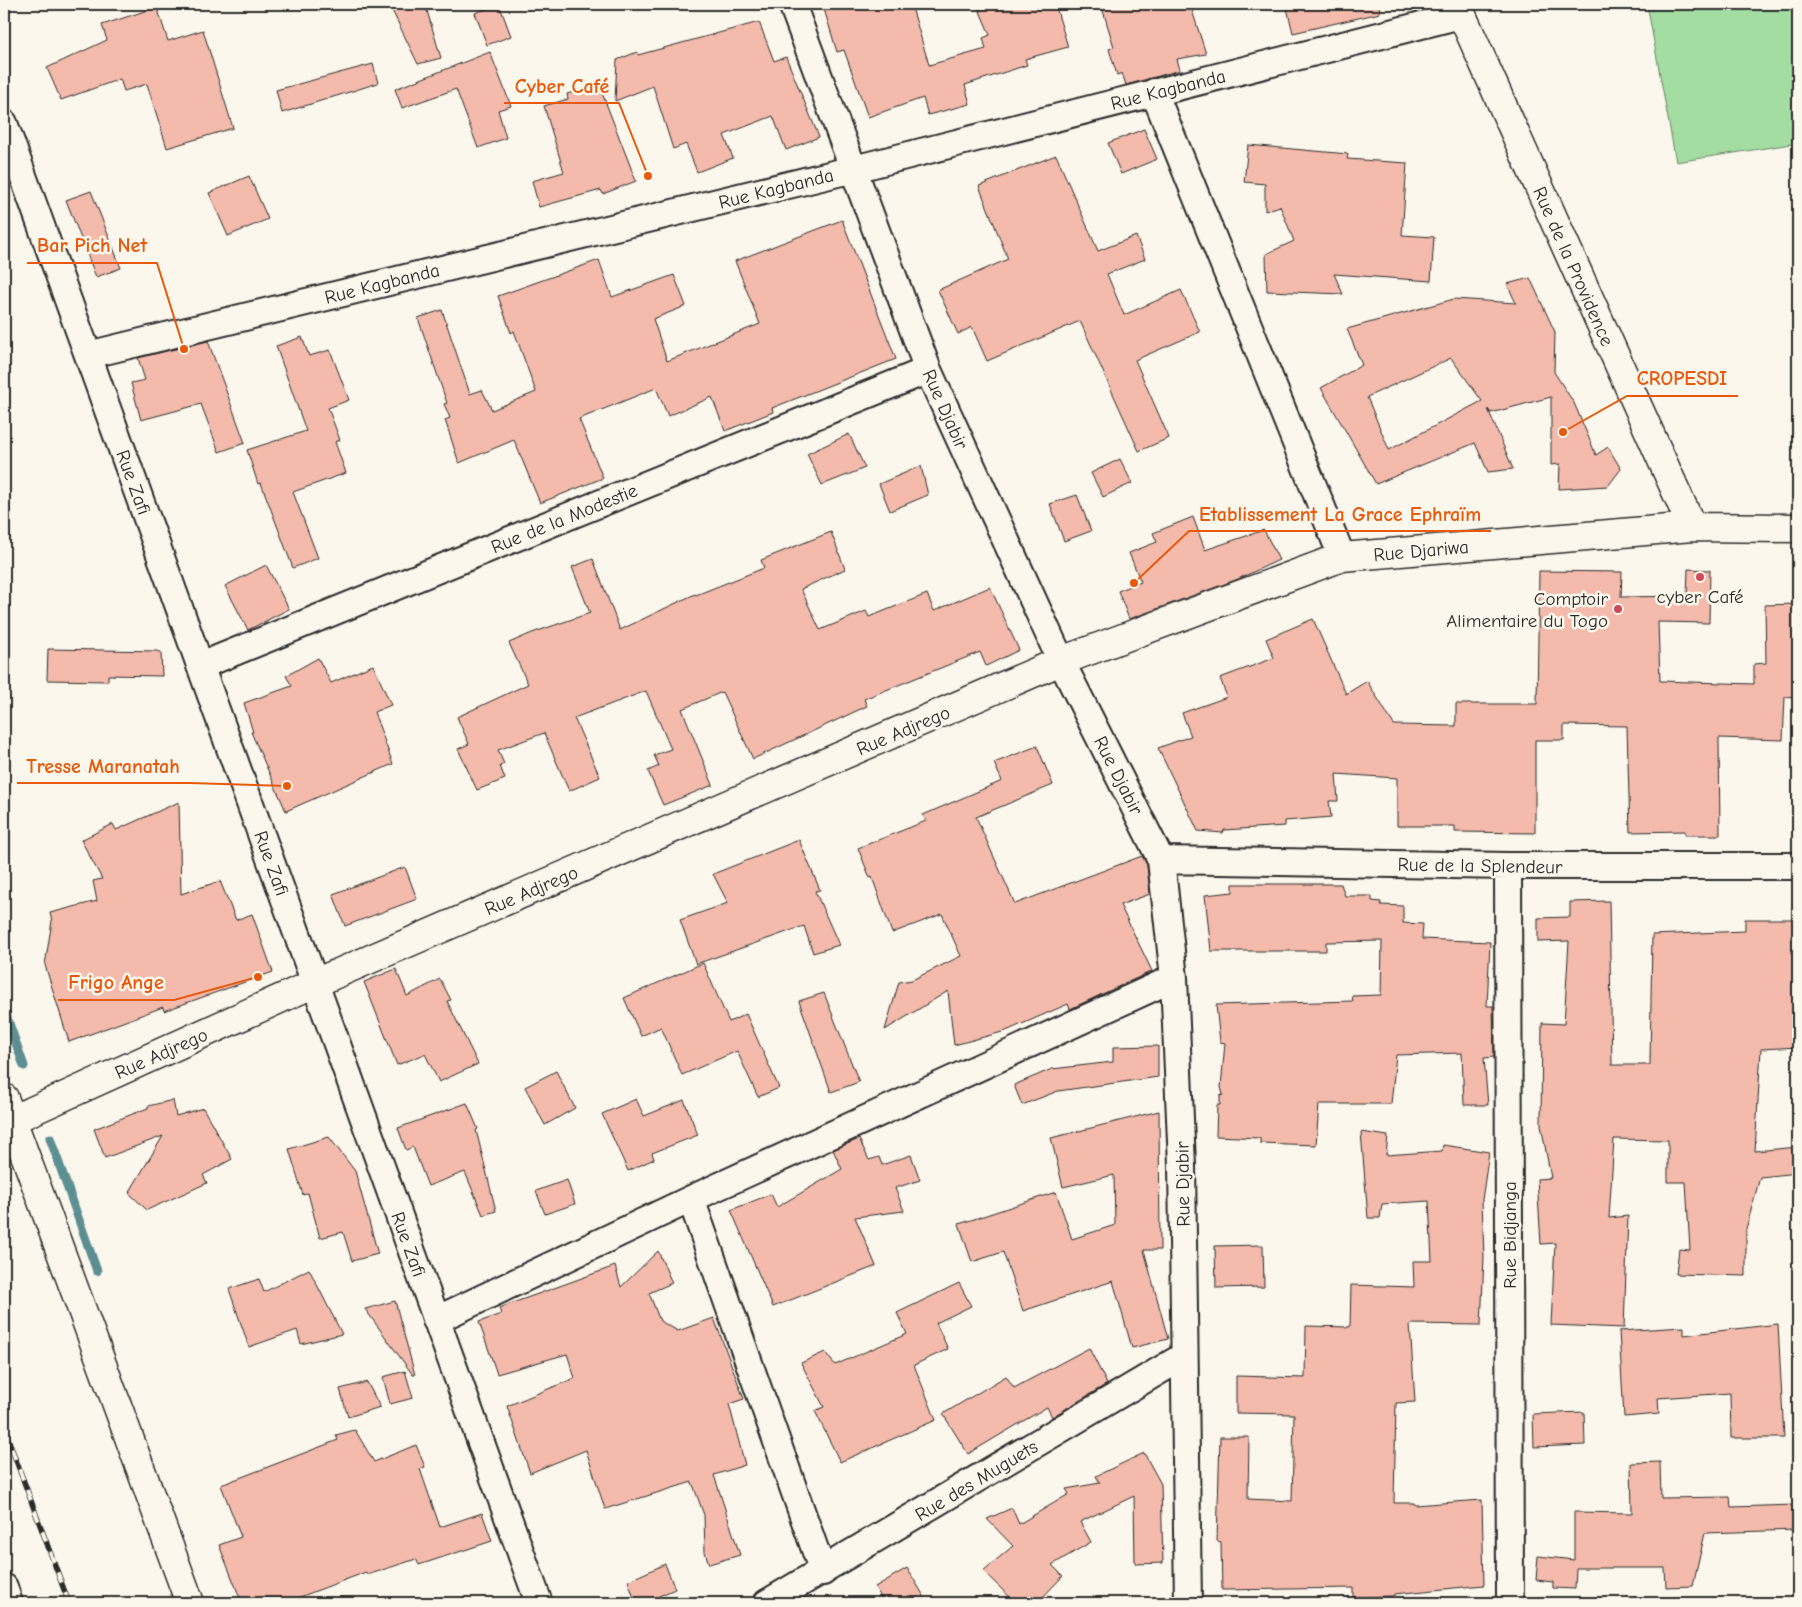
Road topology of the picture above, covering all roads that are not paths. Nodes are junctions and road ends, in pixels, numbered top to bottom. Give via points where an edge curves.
1 (792, 4) edge
2 (1459, 10) edge
3 (1154, 92) junction
4 (4, 123) edge
5 (10, 161) edge
6 (854, 169) junction
7 (88, 355) junction
8 (928, 370) junction
9 (1692, 527) junction
10 (1798, 528) edge
11 (1342, 557) junction
12 (1061, 662) junction
13 (200, 666) junction
14 (1161, 860) junction
15 (1508, 866) junction
16 (1798, 866) edge
17 (1174, 978) junction
18 (315, 983) junction
19 (6, 1114) edge
20 (691, 1199) junction
21 (436, 1320) junction
22 (1184, 1356) junction
23 (823, 1572) junction
24 (4, 1587) edge
25 (9, 1603) edge
26 (190, 1603) edge
27 (539, 1603) edge
28 (767, 1603) edge
29 (1188, 1603) edge
30 (1510, 1603) edge

1 - 6 street, Rue Djabir
2 - 3 street, Rue Kagbanda
2 - 9 street, Rue de la Providence
3 - 6 street, Rue Kagbanda
3 - 11 street
4 - 5 street, Rue Zafi
5 - 7 street, Rue Zafi
6 - 7 street, Rue Kagbanda
6 - 8 street, Rue Djabir
7 - 13 street, Rue Zafi
8 - 12 street, Rue Djabir
8 - 13 street, Rue de la Modestie
9 - 10 street, Rue Djariwa
9 - 11 street, Rue Djariwa
11 - 12 street, Rue Djariwa
12 - 14 street, Rue Djabir
12 - 18 street, Rue Adjrego
13 - 18 street, Rue Zafi
14 - 15 street, Rue de la Splendeur
14 - 17 street, Rue Djabir
15 - 16 street, Rue de la Splendeur
15 - 30 street, Rue Bidjanga
17 - 20 street
17 - 22 street, Rue Djabir via 1182,1165
18 - 19 street, Rue Adjrego
18 - 21 street, Rue Zafi
19 - 26 street
20 - 21 street
20 - 23 street
21 - 27 street, Rue Zafi
22 - 23 street, Rue des Muguets
22 - 29 street, Rue Djabir
23 - 28 street, Rue des Muguets
24 - 25 street

